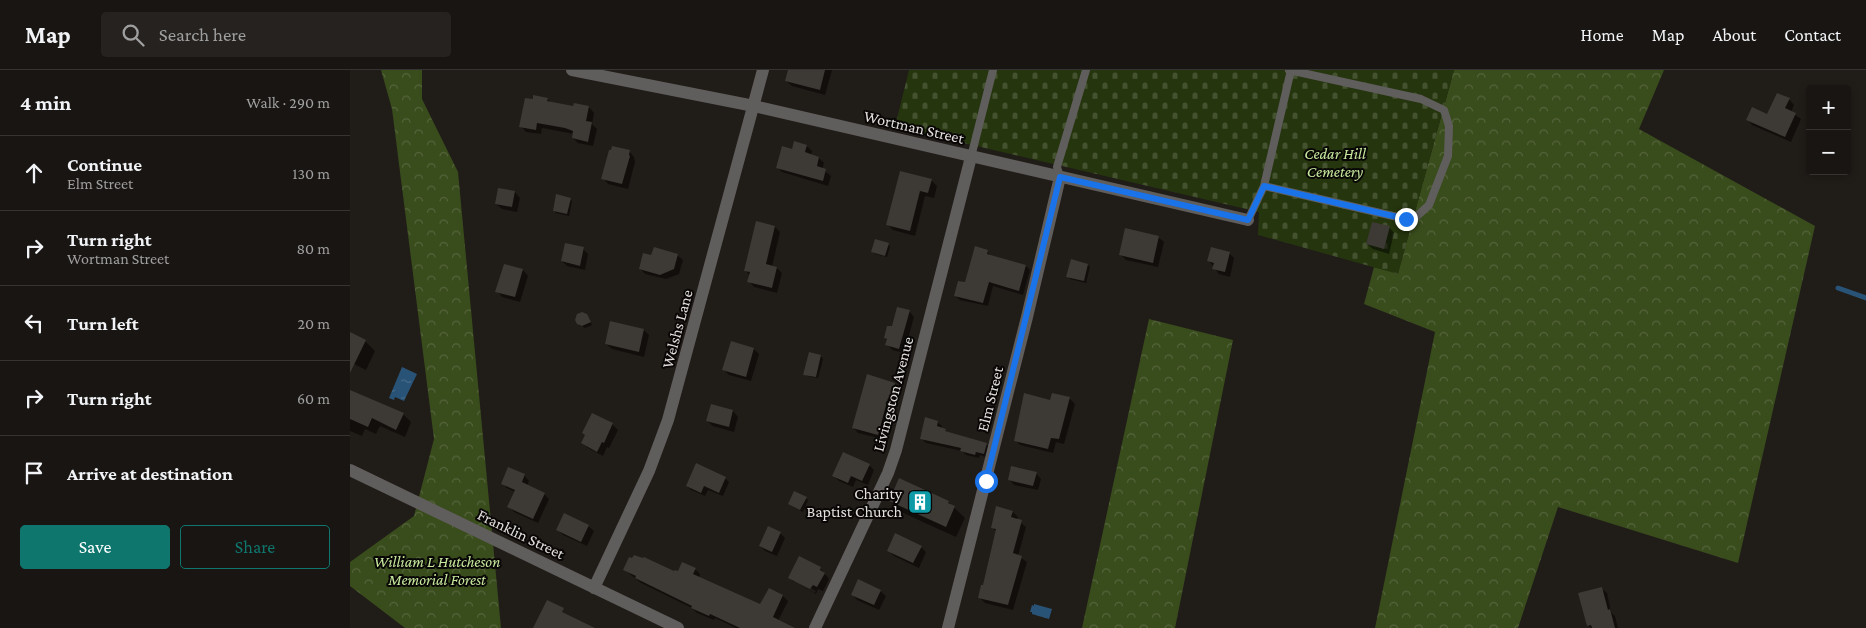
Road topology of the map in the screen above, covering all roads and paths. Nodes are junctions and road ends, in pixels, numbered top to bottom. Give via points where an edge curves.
1 (572, 70) edge
2 (763, 70) edge
3 (993, 70) edge
4 (1086, 70) edge
5 (1291, 70) edge
6 (754, 106) junction
7 (971, 157) junction
8 (1060, 177) junction
9 (1264, 186) junction
10 (1248, 220) joint
11 (350, 470) edge
12 (594, 588) junction
13 (678, 628) edge
14 (815, 628) edge
15 (948, 628) edge

1 - 6 street, Wortman Street
2 - 6 street, Welshs Lane
3 - 7 lane
4 - 8 lane via 1057,167
5 - 9 lane
5 - 9 lane via 1422,99 1444,110 1449,126 1448,156 1429,205 1416,217 1406,219
6 - 7 street, Wortman Street
6 - 12 street, Welshs Lane via 668,420 649,470
7 - 8 street, Wortman Street
7 - 14 street, Livingston Avenue via 896,450
8 - 10 street, Wortman Street
8 - 15 street, Elm Street
9 - 10 lane
11 - 12 street, Franklin Street
12 - 13 street, Franklin Street

